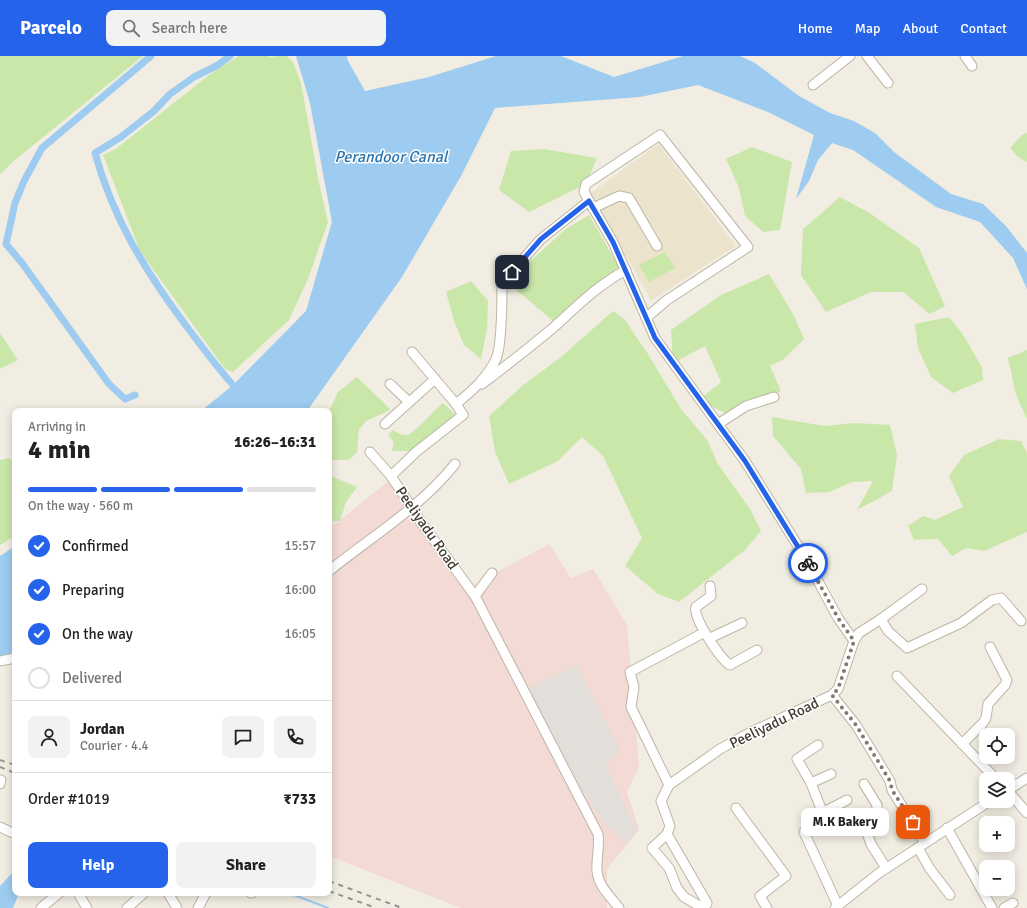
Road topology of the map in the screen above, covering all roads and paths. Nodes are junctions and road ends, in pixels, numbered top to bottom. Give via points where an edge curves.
1 (850, 56) edge
2 (867, 56) edge
3 (965, 56) edge
4 (972, 66) dead end
5 (888, 83) dead end
6 (813, 85) dead end
7 (591, 204) junction
8 (657, 246) dead end
9 (626, 270) junction
10 (646, 318) junction
11 (412, 352) dead end
12 (435, 379) junction
13 (390, 384) dead end
14 (477, 388) junction
15 (774, 397) dead end
16 (409, 402) junction
17 (456, 404) junction
18 (386, 424) dead end
19 (718, 424) junction
20 (370, 452) dead end
21 (455, 464) dead end
22 (391, 476) junction
23 (412, 508) junction
24 (332, 569) edge
25 (492, 572) dead end
26 (710, 586) dead end
27 (922, 589) dead end
28 (475, 596) junction
29 (881, 619) junction
30 (1021, 621) dead end
31 (742, 623) dead end
32 (707, 635) junction
33 (854, 641) junction
34 (990, 647) dead end
35 (757, 650) dead end
36 (12, 659) edge
37 (0, 661) edge
38 (897, 676) dead end
39 (832, 695) junction
40 (962, 744) junction
41 (818, 745) dead end
42 (989, 772) edge
43 (831, 774) dead end
44 (1027, 778) edge
45 (811, 783) junction
46 (864, 784) dead end
47 (669, 785) junction
48 (1015, 786) edge
49 (1015, 799) edge
50 (847, 800) dead end
51 (736, 808) dead end
52 (979, 808) edge
53 (822, 813) junction
54 (1027, 813) edge
55 (0, 827) edge
56 (947, 828) junction
57 (12, 833) edge
58 (667, 834) junction
59 (922, 845) junction
60 (886, 868) junction
61 (950, 895) dead end
62 (55, 896) edge
63 (84, 896) edge
64 (138, 896) edge
65 (170, 896) edge
66 (204, 896) edge
67 (1013, 903) dead end
68 (837, 907) edge
69 (41, 908) edge
70 (87, 908) edge
71 (127, 908) edge
72 (177, 908) edge
73 (198, 908) edge
74 (619, 908) edge
75 (704, 908) edge
76 (767, 908) edge
77 (992, 908) edge
78 (1004, 908) edge

1 - 6 street
2 - 5 street
3 - 4 street
7 - 8 street via 618,196 629,198
7 - 9 street
7 - 10 street via 584,192 586,184 660,135 748,247 667,300
7 - 14 street via 541,239 502,283 502,315 497,358
9 - 10 street
9 - 14 street via 585,298 552,329
10 - 19 street via 655,338
11 - 12 street
12 - 16 street
12 - 17 street
13 - 16 street
14 - 17 street
15 - 19 street via 746,406
16 - 18 street
17 - 22 street, Peeliyadu Road via 463,415 416,452
19 - 33 street via 745,461
20 - 22 street
21 - 23 street
22 - 23 street, Peeliyadu Road
23 - 24 street
23 - 28 street, Peeliyadu Road
25 - 28 street
26 - 32 street via 711,596 695,609
27 - 29 street
28 - 74 street, Peeliyadu Road via 598,834 598,879
29 - 30 street via 885,627 907,648 961,623 992,600 1001,598
29 - 33 street via 859,633
31 - 32 street
32 - 35 street via 724,662 730,665
32 - 47 street via 630,672 634,687 631,708
33 - 39 street, Peeliyadu Road via 838,689
34 - 40 street via 1007,680 1006,685 988,704 983,723
36 - 37 street
38 - 40 street
39 - 47 street, Peeliyadu Road via 750,732 720,749
39 - 59 street via 856,725 890,781 892,790
40 - 42 street
41 - 45 street via 797,759
43 - 45 street
44 - 48 street
45 - 53 street
46 - 60 street via 876,805 877,815 867,833
47 - 58 street via 661,801 670,826
49 - 54 street
50 - 53 street
51 - 76 street via 786,876 760,896
52 - 56 street
53 - 68 street via 825,819 804,832
55 - 57 street
56 - 59 street
56 - 77 street
58 - 75 street via 706,903
58 - 75 street via 652,848 669,868 677,888 684,896
59 - 60 street
59 - 61 street via 930,869
60 - 68 street
62 - 69 street
63 - 70 street
64 - 71 street
65 - 72 street
66 - 73 street
67 - 78 street

